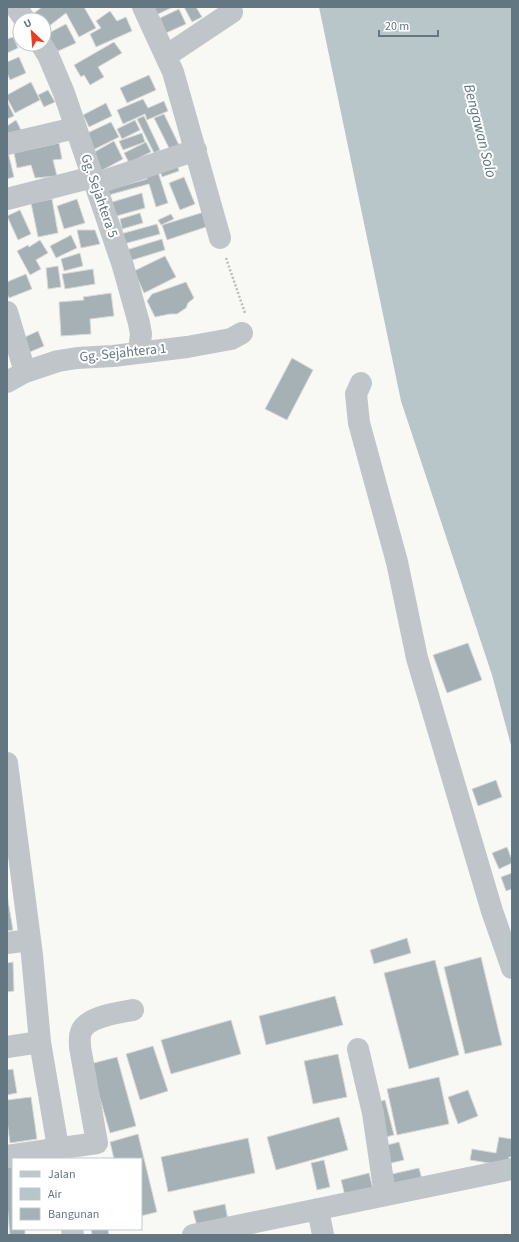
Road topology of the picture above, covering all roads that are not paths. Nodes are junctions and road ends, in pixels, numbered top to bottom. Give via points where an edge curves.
1 (143, 7) edge
2 (232, 12) dead end
3 (46, 52) edge
4 (166, 56) junction
5 (75, 128) junction
6 (7, 144) edge
7 (196, 150) junction
8 (94, 181) junction
9 (7, 199) edge
10 (220, 238) road end
11 (7, 312) edge
12 (242, 333) road end
13 (138, 352) junction
14 (16, 377) edge
15 (361, 384) dead end
16 (7, 763) edge
17 (11, 834) edge
18 (30, 940) junction
19 (7, 943) edge
20 (512, 968) edge
21 (133, 1010) dead end
22 (40, 1042) junction
23 (7, 1046) edge
24 (358, 1049) dead end
25 (98, 1151) edge
26 (59, 1154) edge
27 (7, 1156) edge
28 (511, 1170) edge
29 (385, 1195) junction
30 (318, 1209) junction
31 (193, 1235) edge
32 (322, 1235) edge

1 - 4 street
2 - 4 street
3 - 5 street, Gg. Sejahtera 5 via 58,76
4 - 7 street
5 - 6 street
5 - 8 street, Gg. Sejahtera 5
7 - 8 street
7 - 10 street
8 - 9 street
8 - 13 street, Gg. Sejahtera 5 via 139,323
11 - 14 street
12 - 13 street, Gg. Sejahtera 1 via 214,343
13 - 14 street, Gg. Sejahtera 1 via 58,361
15 - 20 street via 356,394 359,423 397,562 417,658 492,911
16 - 17 street
17 - 18 street
18 - 19 street
18 - 22 street
21 - 25 street via 96,1019 84,1027 80,1038
22 - 23 street
22 - 26 street
24 - 29 street via 373,1113
25 - 26 street
26 - 27 street
28 - 29 street
29 - 30 street
30 - 31 street
30 - 32 street

